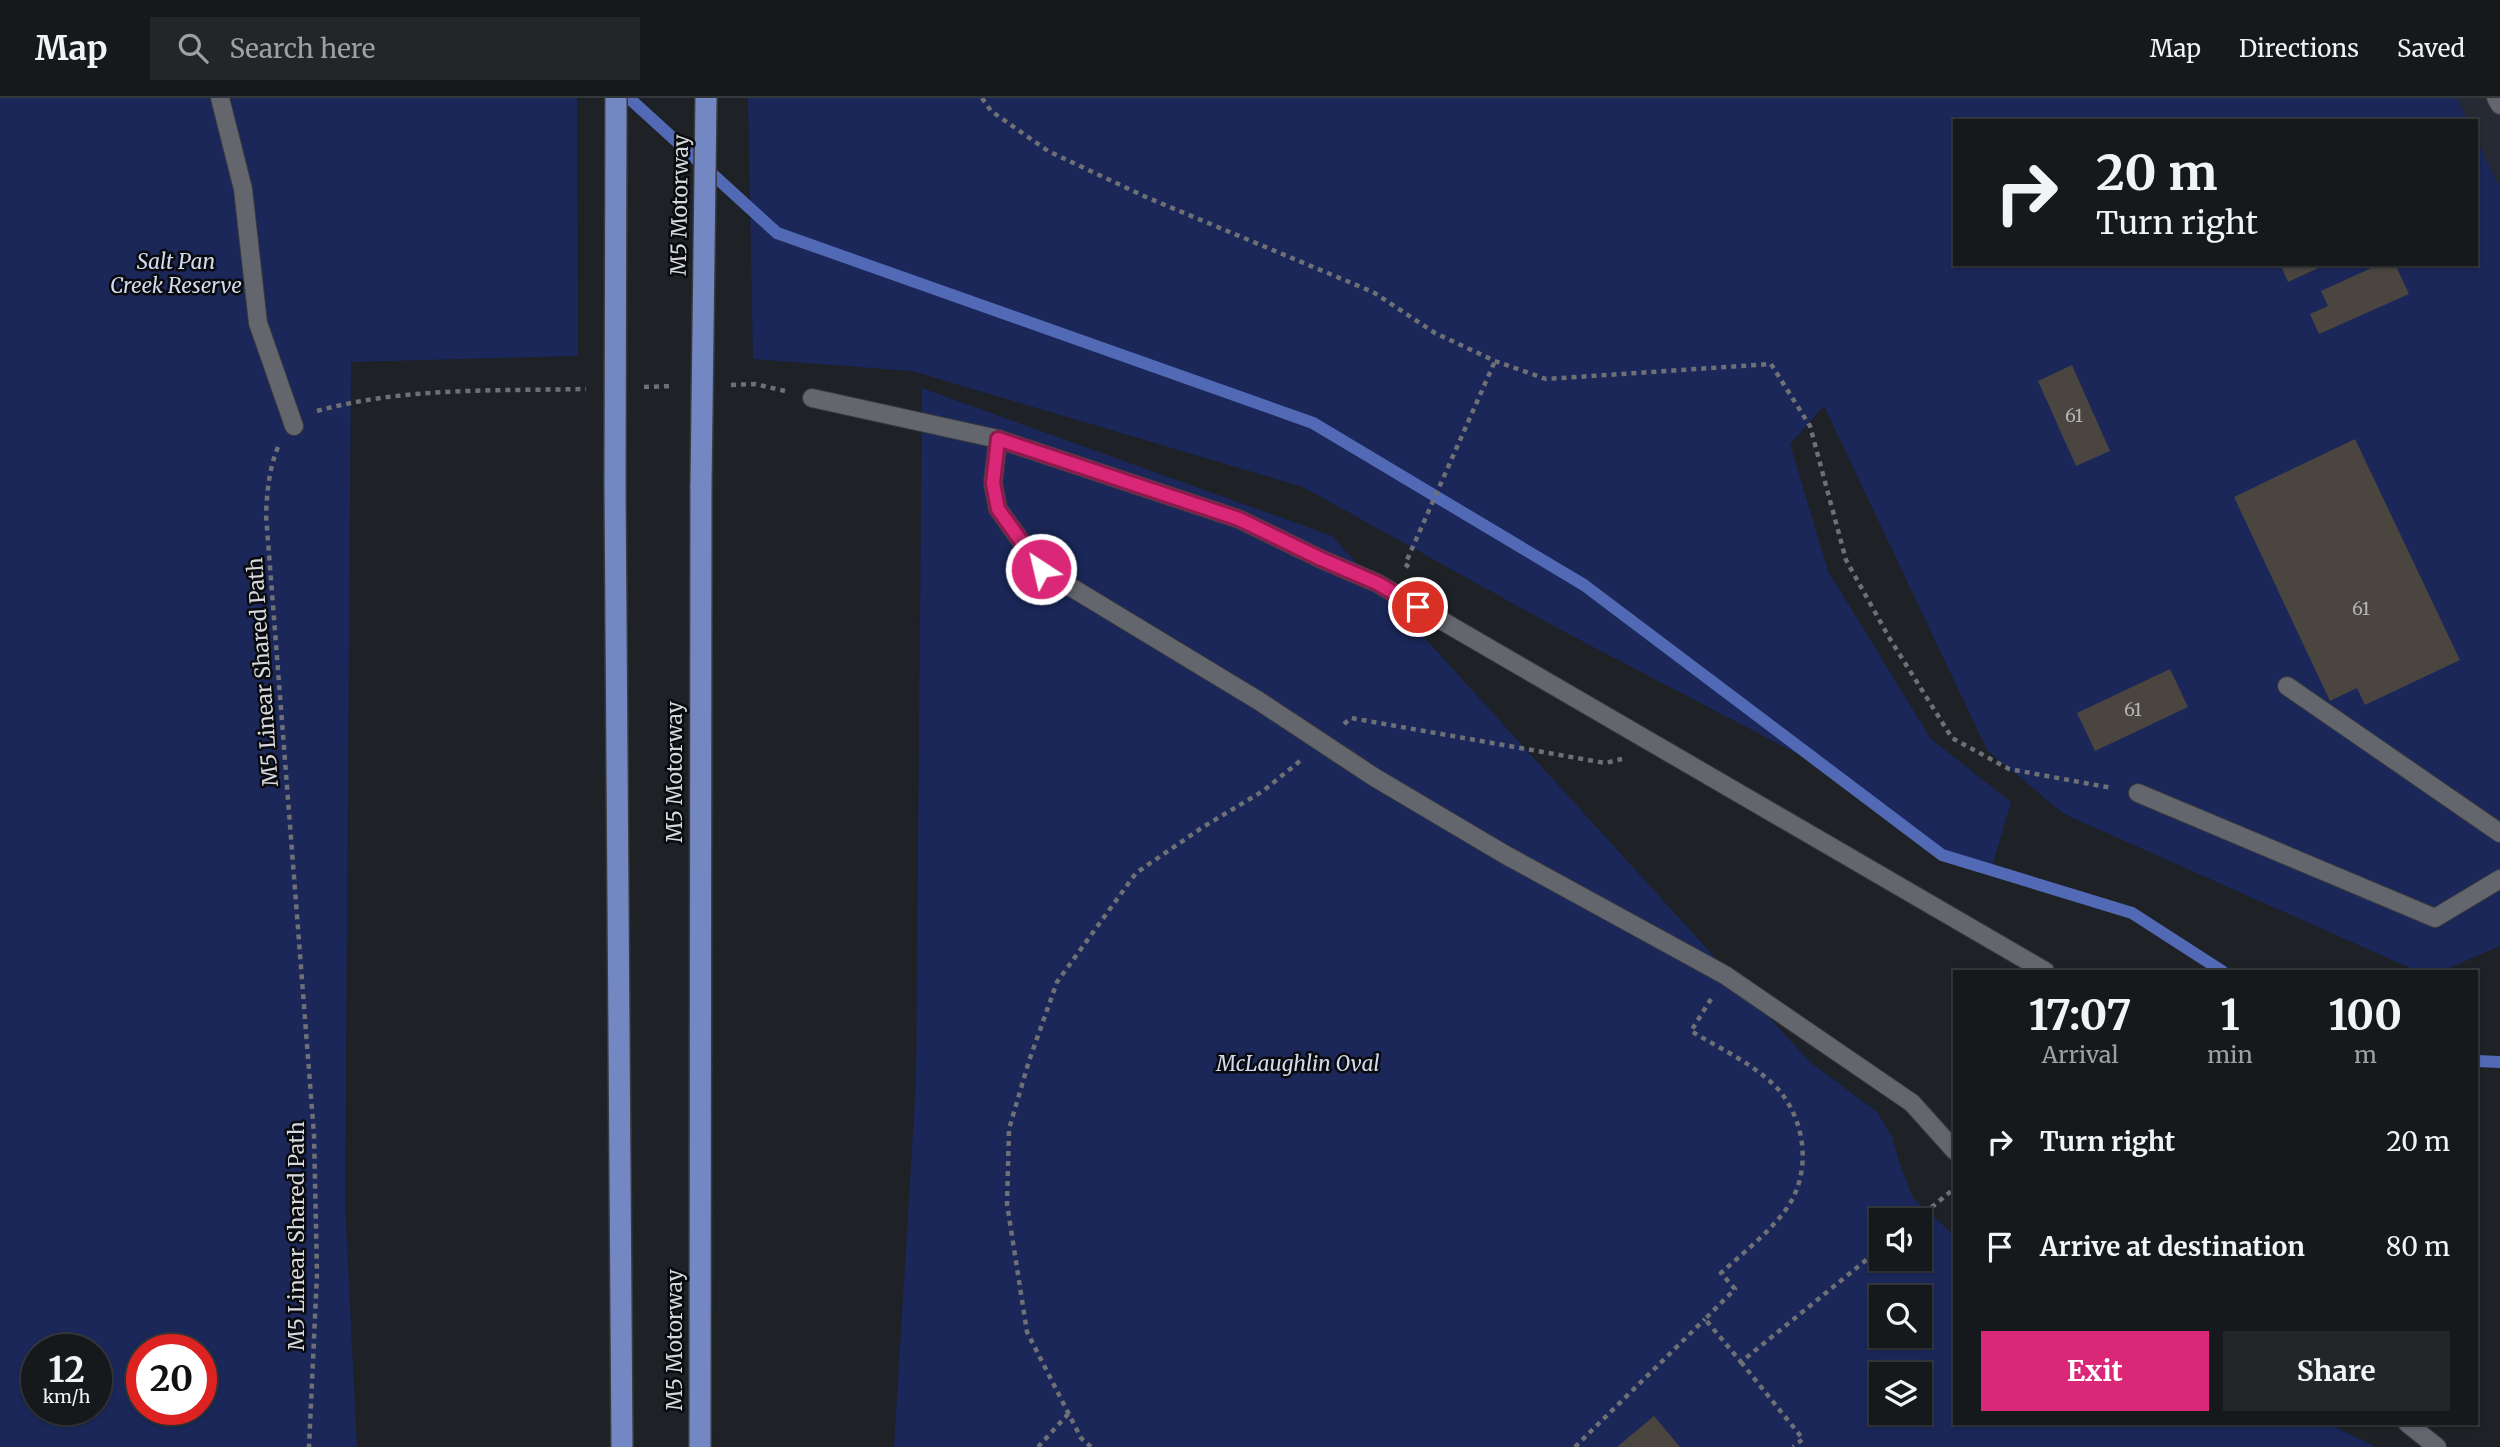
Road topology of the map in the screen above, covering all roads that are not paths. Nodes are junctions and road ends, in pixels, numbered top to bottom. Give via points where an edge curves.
1 (220, 98) edge
2 (616, 98) edge
3 (706, 98) edge
4 (2496, 98) edge
5 (2500, 105) edge
6 (812, 398) road end
7 (294, 426) road end
8 (998, 439) junction
9 (2287, 686) dead end
10 (2138, 793) road end
11 (2500, 833) edge
12 (2500, 879) edge
13 (2043, 970) edge
14 (1953, 1150) edge
15 (2410, 1425) edge
16 (622, 1447) edge
17 (699, 1447) edge
18 (2437, 1447) edge

1 - 7 lane via 243,189 258,323
2 - 16 highway, bridge
3 - 17 highway, M5 Motorway, bridge
4 - 5 lane
6 - 8 lane
8 - 13 lane via 1239,519 1377,583
8 - 14 lane via 993,483 998,509 1041,569 1259,701 1374,777 1725,975 1912,1103
9 - 11 lane
10 - 12 lane via 2435,918
15 - 18 lane

